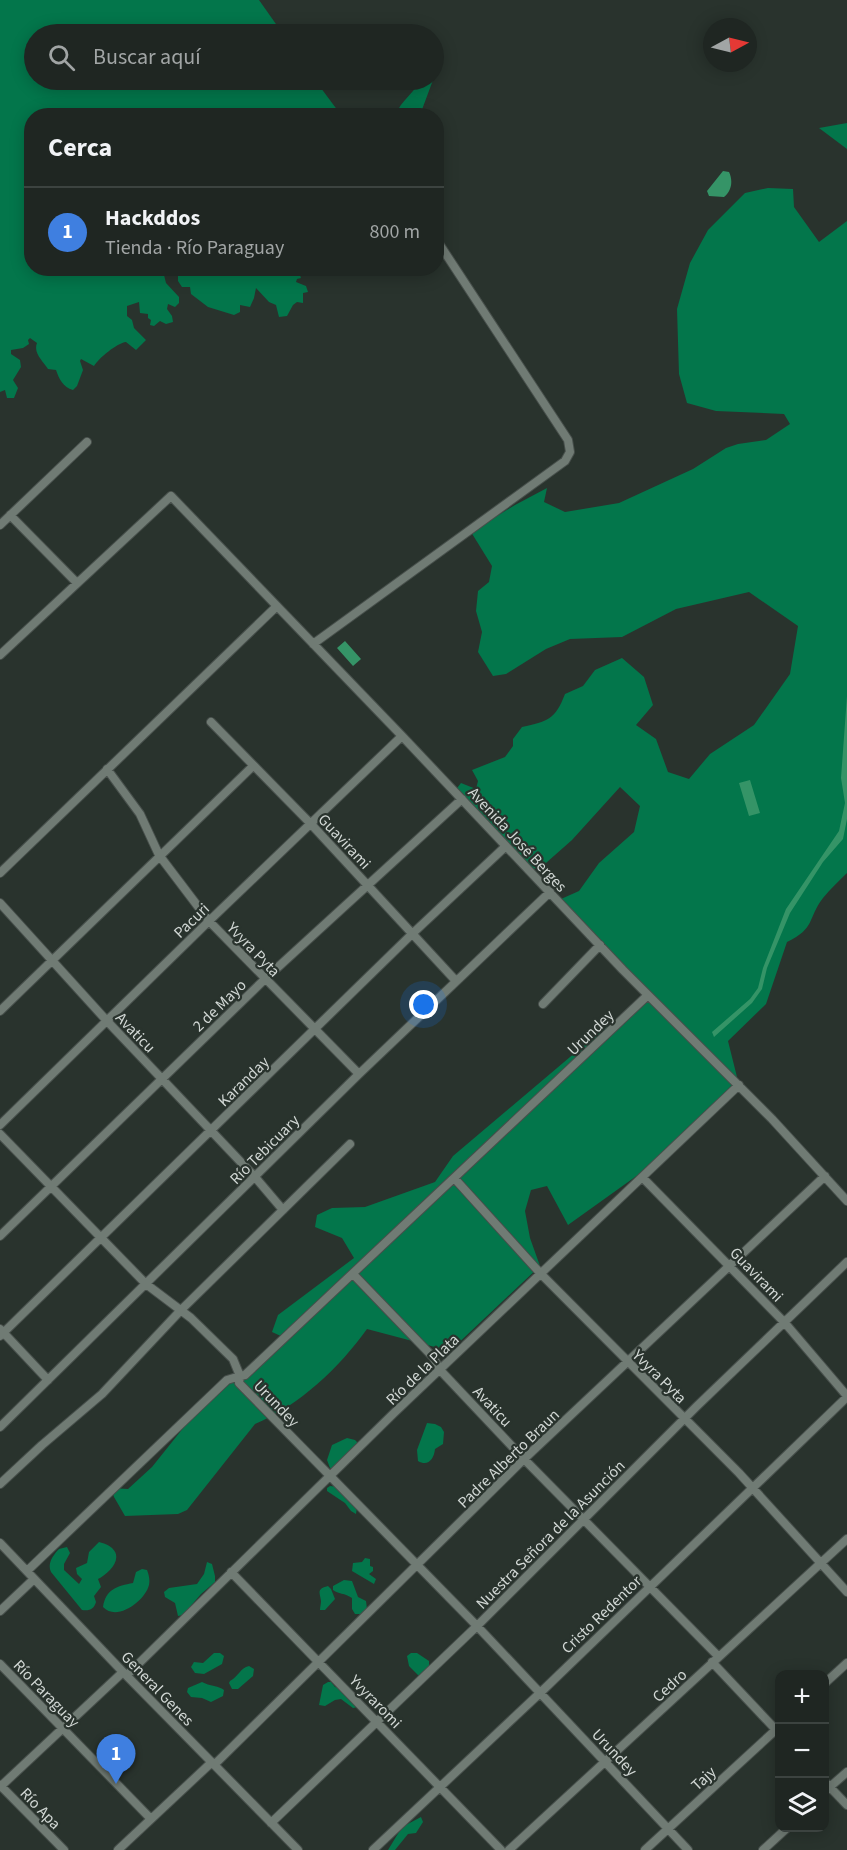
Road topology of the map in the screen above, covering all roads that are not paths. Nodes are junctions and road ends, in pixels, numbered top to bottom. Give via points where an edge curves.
1 (444, 251) edge
2 (87, 442) dead end
3 (10, 515) junction
4 (0, 525) edge
5 (77, 583) junction
6 (277, 606) junction
7 (314, 644) junction
8 (0, 655) edge
9 (211, 722) dead end
10 (402, 736) junction
11 (253, 766) junction
12 (108, 769) junction
13 (462, 799) junction
14 (310, 824) junction
15 (506, 846) junction
16 (159, 855) junction
17 (0, 873) edge
18 (367, 885) junction
19 (550, 892) junction
20 (0, 903) edge
21 (208, 921) junction
22 (412, 934) junction
23 (600, 945) junction
24 (52, 960) junction
25 (265, 980) junction
26 (456, 981) junction
27 (648, 995) junction
28 (543, 1004) dead end
29 (0, 1011) edge
30 (107, 1021) junction
31 (314, 1030) junction
32 (359, 1074) junction
33 (163, 1078) junction
34 (739, 1085) junction
35 (0, 1125) edge
36 (212, 1130) junction
37 (0, 1134) edge
38 (350, 1144) dead end
39 (825, 1176) junction
40 (255, 1177) junction
41 (642, 1177) junction
42 (455, 1179) junction
43 (51, 1187) junction
44 (847, 1201) edge
45 (283, 1210) junction
46 (0, 1236) edge
47 (99, 1237) junction
48 (847, 1262) edge
49 (729, 1265) junction
50 (353, 1274) junction
51 (541, 1274) junction
52 (146, 1284) junction
53 (181, 1310) junction
54 (785, 1323) junction
55 (1, 1332) edge
56 (626, 1361) junction
57 (440, 1370) junction
58 (240, 1376) junction
59 (48, 1380) junction
60 (847, 1396) edge
61 (685, 1419) junction
62 (0, 1427) edge
63 (524, 1459) junction
64 (331, 1478) junction
65 (0, 1484) edge
66 (752, 1488) junction
67 (584, 1519) junction
68 (847, 1539) edge
69 (0, 1542) edge
70 (820, 1564) junction
71 (417, 1566) junction
72 (27, 1571) junction
73 (231, 1572) junction
74 (34, 1579) junction
75 (649, 1587) junction
76 (847, 1593) edge
77 (0, 1611) edge
78 (477, 1626) junction
79 (715, 1659) junction
80 (319, 1661) junction
81 (847, 1663) edge
82 (0, 1664) edge
83 (125, 1673) junction
84 (829, 1680) edge
85 (540, 1693) junction
86 (377, 1721) junction
87 (775, 1726) edge
88 (62, 1728) junction
89 (775, 1732) edge
90 (605, 1762) junction
91 (213, 1764) junction
92 (847, 1772) edge
93 (829, 1785) edge
94 (0, 1786) edge
95 (440, 1786) junction
96 (829, 1790) edge
97 (847, 1805) edge
98 (151, 1820) junction
99 (272, 1823) junction
100 (668, 1829) junction
101 (782, 1832) edge
102 (64, 1850) edge
103 (118, 1850) edge
104 (298, 1850) edge
105 (373, 1850) edge
106 (501, 1850) edge
107 (509, 1850) edge
108 (645, 1850) edge
109 (688, 1850) edge
110 (763, 1850) edge

1 - 7 street via 568,440 570,452 565,461
2 - 3 street
3 - 4 street
3 - 5 street
5 - 6 street, Avenida José Berges via 171,496
5 - 8 street
6 - 7 street, Avenida José Berges
6 - 12 street
7 - 10 street, Avenida José Berges
9 - 11 street, Guavirami
10 - 13 street, Avenida José Berges
10 - 14 street, Pacuri
11 - 14 street, Guavirami
11 - 16 street
12 - 16 street, Yvyra Pyta via 140,814
12 - 17 street
13 - 15 street, Avenida José Berges
13 - 18 street, 2 de Mayo
14 - 18 street, Guavirami
14 - 21 street, Pacuri
15 - 19 street, Avenida José Berges
15 - 22 street, Karanday
16 - 21 street, Yvyra Pyta
16 - 24 street
18 - 22 street, Guavirami
18 - 25 street, 2 de Mayo
19 - 23 street, Avenida José Berges
19 - 26 street, Río Tebicuary
20 - 24 street, Avaticu
21 - 25 street, Yvyra Pyta
21 - 30 street, Pacuri
22 - 26 street, Guavirami
22 - 31 street, Karanday
23 - 27 street, Avenida José Berges
23 - 28 street
24 - 29 street
24 - 30 street, Avaticu
25 - 31 street, Yvyra Pyta
25 - 33 street, 2 de Mayo
26 - 32 street, Río Tebicuary
27 - 34 street, Avenida José Berges
27 - 42 street, Urundey
30 - 33 street, Avaticu
30 - 35 street, Pacuri
31 - 32 street, Yvyra Pyta
31 - 36 street, Karanday
32 - 40 street, Río Tebicuary
33 - 36 street, Avaticu
33 - 43 street, 2 de Mayo
34 - 39 street, Avenida José Berges
34 - 41 street, Río de la Plata
36 - 40 street, Avaticu
36 - 47 street, Karanday
37 - 43 street
38 - 45 street
39 - 44 street, Avenida José Berges
39 - 49 street, Padre Alberto Braun
40 - 45 street, Avaticu
40 - 52 street, Río Tebicuary
41 - 49 street, Guavirami
41 - 51 street, Río de la Plata
42 - 50 street, Urundey
42 - 51 street, Yvyra Pyta
43 - 46 street, 2 de Mayo
43 - 47 street
45 - 53 street
47 - 52 street
47 - 55 street, Karanday
48 - 54 street, Nuestra Señora de la Asunción
49 - 54 street, Guavirami
49 - 56 street, Padre Alberto Braun
50 - 57 street, Avaticu via 433,1357
50 - 58 street, Urundey
51 - 56 street, Yvyra Pyta
51 - 57 street, Río de la Plata
52 - 53 street
52 - 59 street, Río Tebicuary
53 - 58 street via 233,1359
53 - 65 street via 102,1394
54 - 60 street, Guavirami
54 - 61 street, Nuestra Señora de la Asunción
55 - 59 street
56 - 61 street, Yvyra Pyta
56 - 63 street, Padre Alberto Braun
57 - 63 street, Avaticu
57 - 64 street, Río de la Plata
58 - 64 street, Urundey via 239,1383
58 - 72 street via 227,1380
59 - 62 street, Río Tebicuary
60 - 66 street, Cristo Redentor
61 - 66 street, Yvyra Pyta
61 - 67 street, Nuestra Señora de la Asunción
63 - 67 street, Avaticu
63 - 71 street, Padre Alberto Braun
64 - 71 street, Urundey
64 - 73 street, Río de la Plata
66 - 70 street, Yvyra Pyta
66 - 75 street, Cristo Redentor
67 - 75 street, Avaticu
67 - 78 street, Nuestra Señora de la Asunción
68 - 70 street, Cedro
69 - 72 street, General Genes
70 - 76 street, Yvyra Pyta
70 - 79 street, Cedro
71 - 78 street, Urundey
71 - 80 street, Padre Alberto Braun
72 - 74 street, General Genes
73 - 80 street, Yvyraromi
73 - 83 street, Río de la Plata
74 - 77 street
74 - 83 street, General Genes
75 - 79 street, Avaticu
75 - 85 street, Cristo Redentor
78 - 85 street, Urundey
78 - 86 street, Nuestra Señora de la Asunción
79 - 87 street, Avaticu
79 - 90 street, Cedro
80 - 86 street, Yvyraromi
80 - 91 street, Padre Alberto Braun
81 - 84 street
82 - 88 street, Río Paraguay
83 - 88 street, Río de la Plata
83 - 91 street, General Genes
85 - 90 street, Urundey
85 - 95 street, Cristo Redentor
86 - 95 street, Yvyraromi
86 - 99 street, Nuestra Señora de la Asunción
88 - 94 street, Río de la Plata
88 - 98 street, Río Paraguay
89 - 100 street, Tajy
90 - 100 street, Urundey
90 - 107 street, Cedro
91 - 98 street, Padre Alberto Braun
91 - 99 street, General Genes
92 - 93 street
94 - 102 street, Río Apa
95 - 105 street, Cristo Redentor
95 - 106 street, Yvyraromi
96 - 97 street
98 - 103 street, Padre Alberto Braun
99 - 104 street, General Genes
100 - 108 street, Tajy
100 - 109 street, Urundey
101 - 110 street

